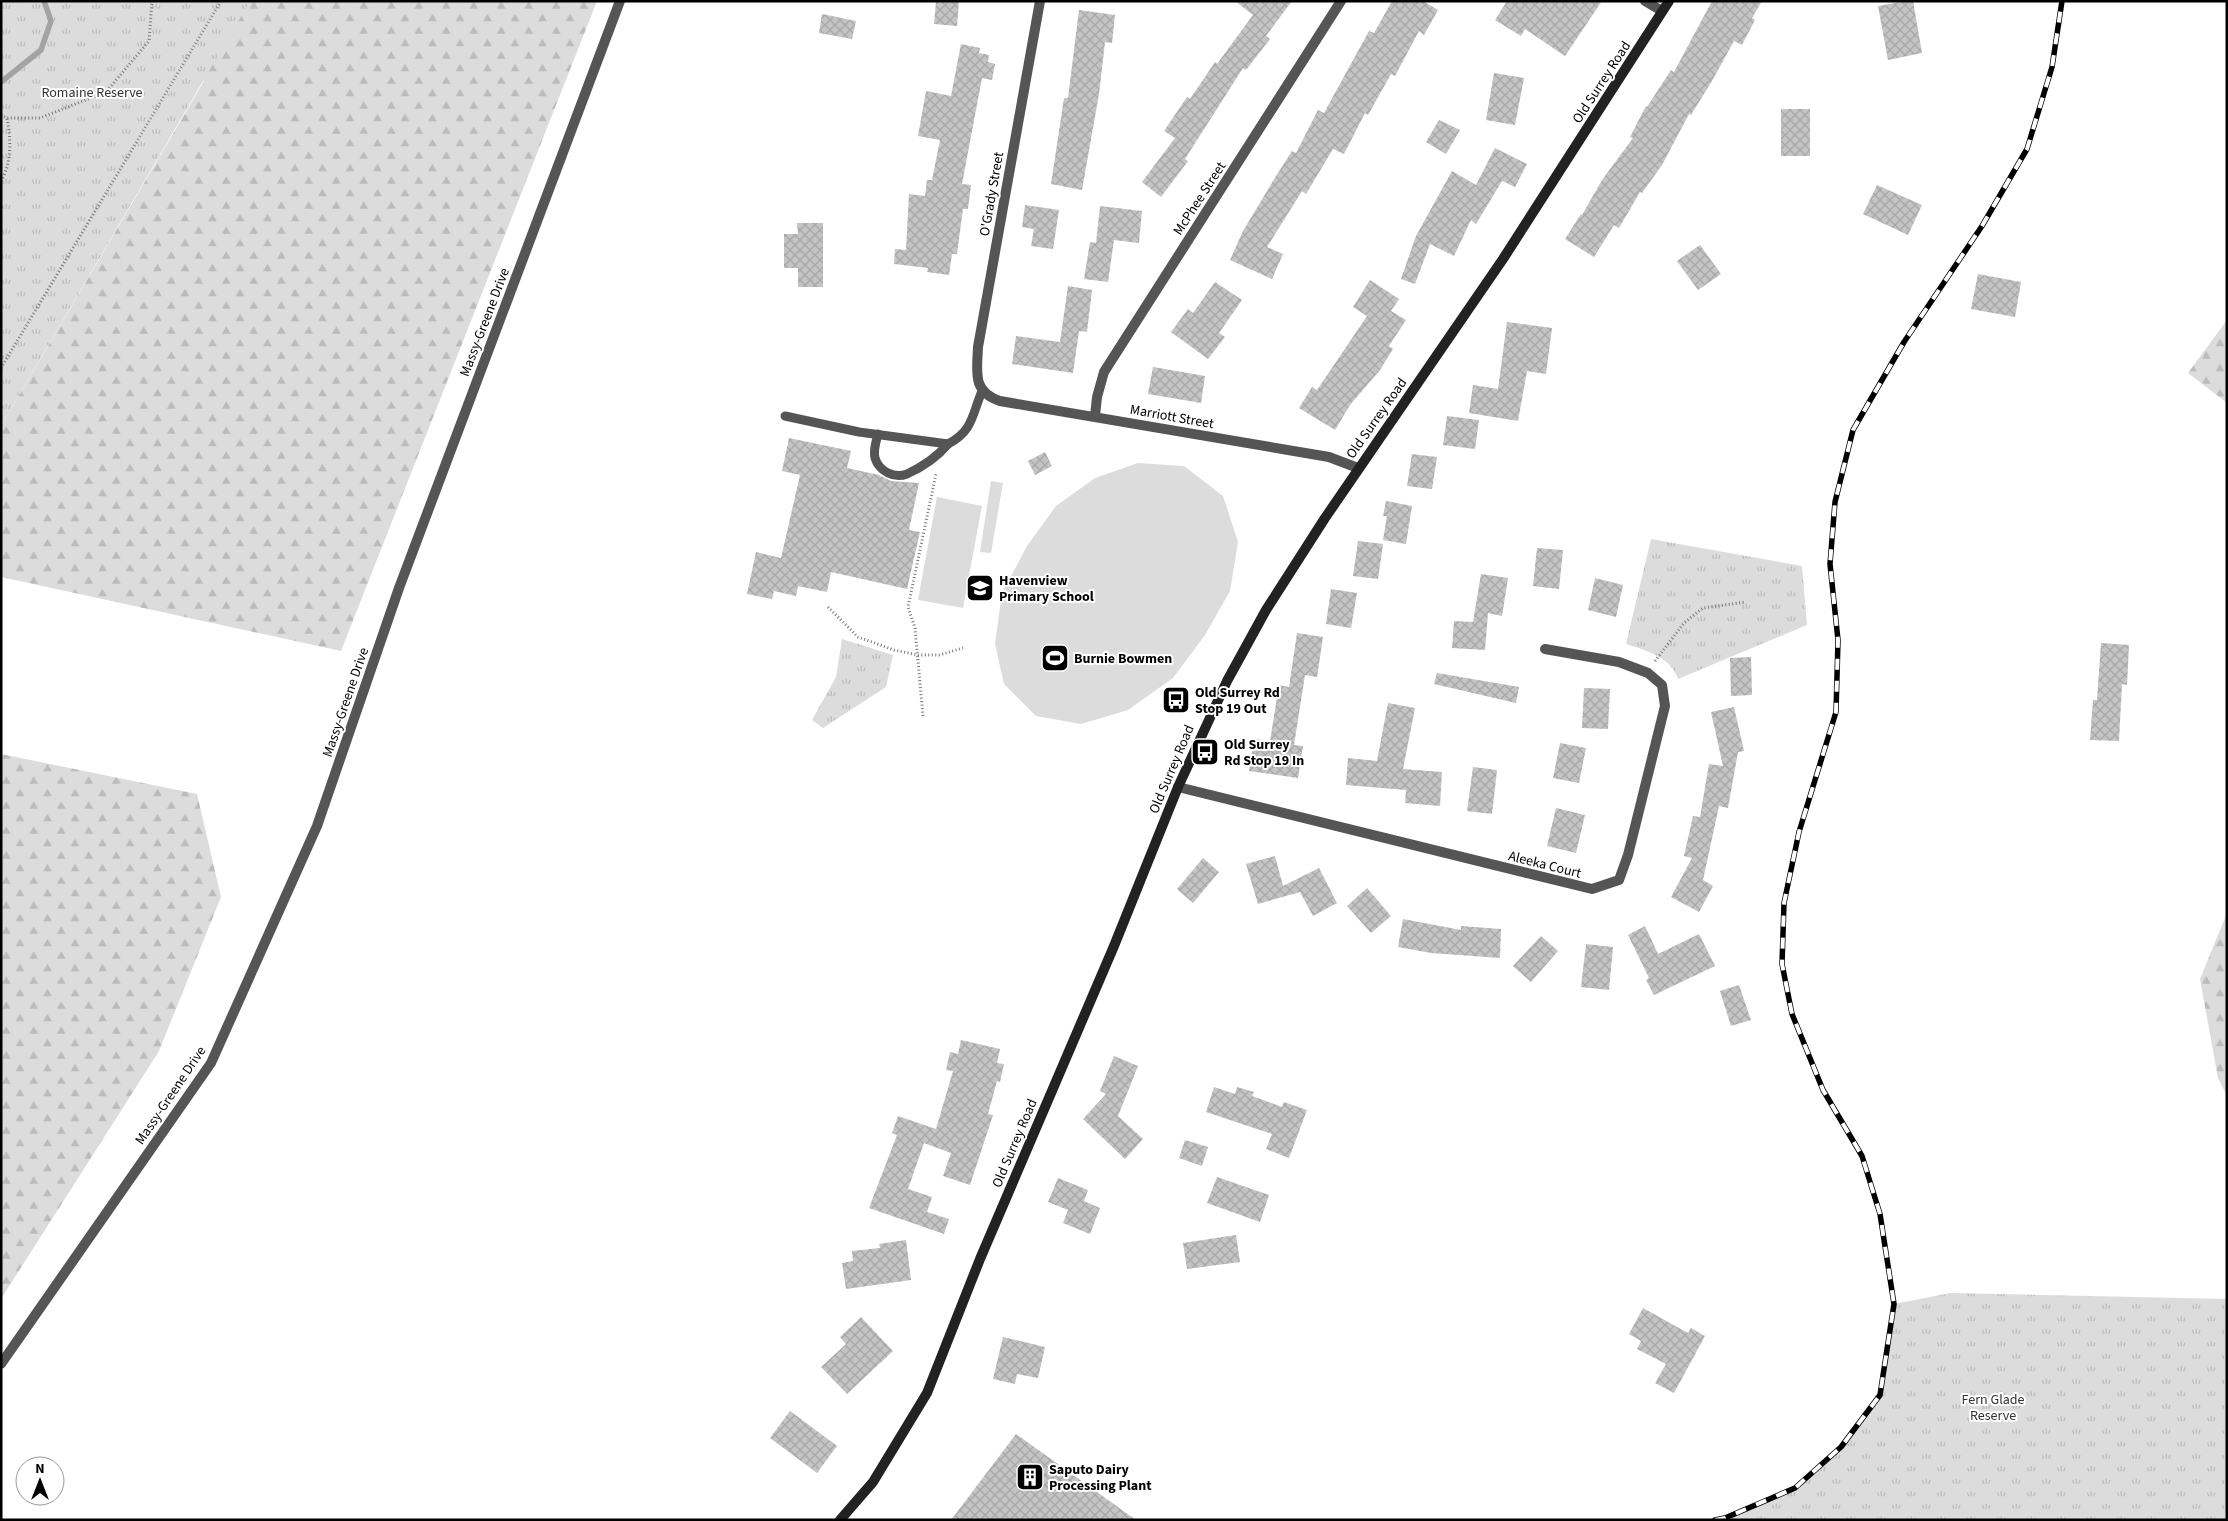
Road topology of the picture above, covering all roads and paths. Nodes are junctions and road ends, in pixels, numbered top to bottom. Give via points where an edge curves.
1 (152, 1) edge
2 (221, 1) edge
3 (620, 1) edge
4 (1040, 1) edge
5 (1341, 1) edge
6 (1645, 1) edge
7 (1668, 1) edge
8 (1662, 11) junction
9 (1, 115) edge
10 (7, 118) junction
11 (1, 181) edge
12 (1, 368) edge
13 (982, 391) junction
14 (785, 416) dead end
15 (1095, 416) junction
16 (878, 434) junction
17 (948, 444) junction
18 (940, 453) junction
19 (1358, 468) junction
20 (1746, 602) dead end
21 (828, 606) dead end
22 (963, 648) dead end
23 (1545, 649) dead end
24 (918, 655) junction
25 (1648, 673) junction
26 (924, 716) dead end
27 (1178, 787) junction
28 (1, 1364) edge
29 (840, 1520) edge

1 - 10 path via 149,41 106,92 40,118
2 - 12 path
3 - 28 street, Massy-Greene Drive via 399,588 317,826 212,1063
4 - 13 street, O'Grady Street via 978,347 977,377
5 - 15 street, McPhee Street via 1104,372
6 - 8 street
7 - 8 main road, Old Surrey Road
8 - 19 main road, Old Surrey Road via 1503,259
9 - 10 path
10 - 11 path via 11,139 5,175
13 - 15 street, Marriott Street via 990,398
13 - 17 lane via 969,427 962,437
14 - 16 lane
15 - 19 street, Marriott Street via 1329,457
16 - 17 lane
16 - 18 lane via 875,459 881,469 891,475 905,474
17 - 18 lane
18 - 24 path via 908,606
19 - 27 main road, Old Surrey Road via 1266,610 1227,680
20 - 25 path via 1703,608 1684,623
21 - 24 path via 858,636
22 - 24 path
23 - 25 street via 1620,662
24 - 26 path
25 - 27 street, Aleeka Court via 1662,685 1664,706 1628,855 1619,880 1592,889
27 - 29 main road, Old Surrey Road via 927,1393 874,1482

